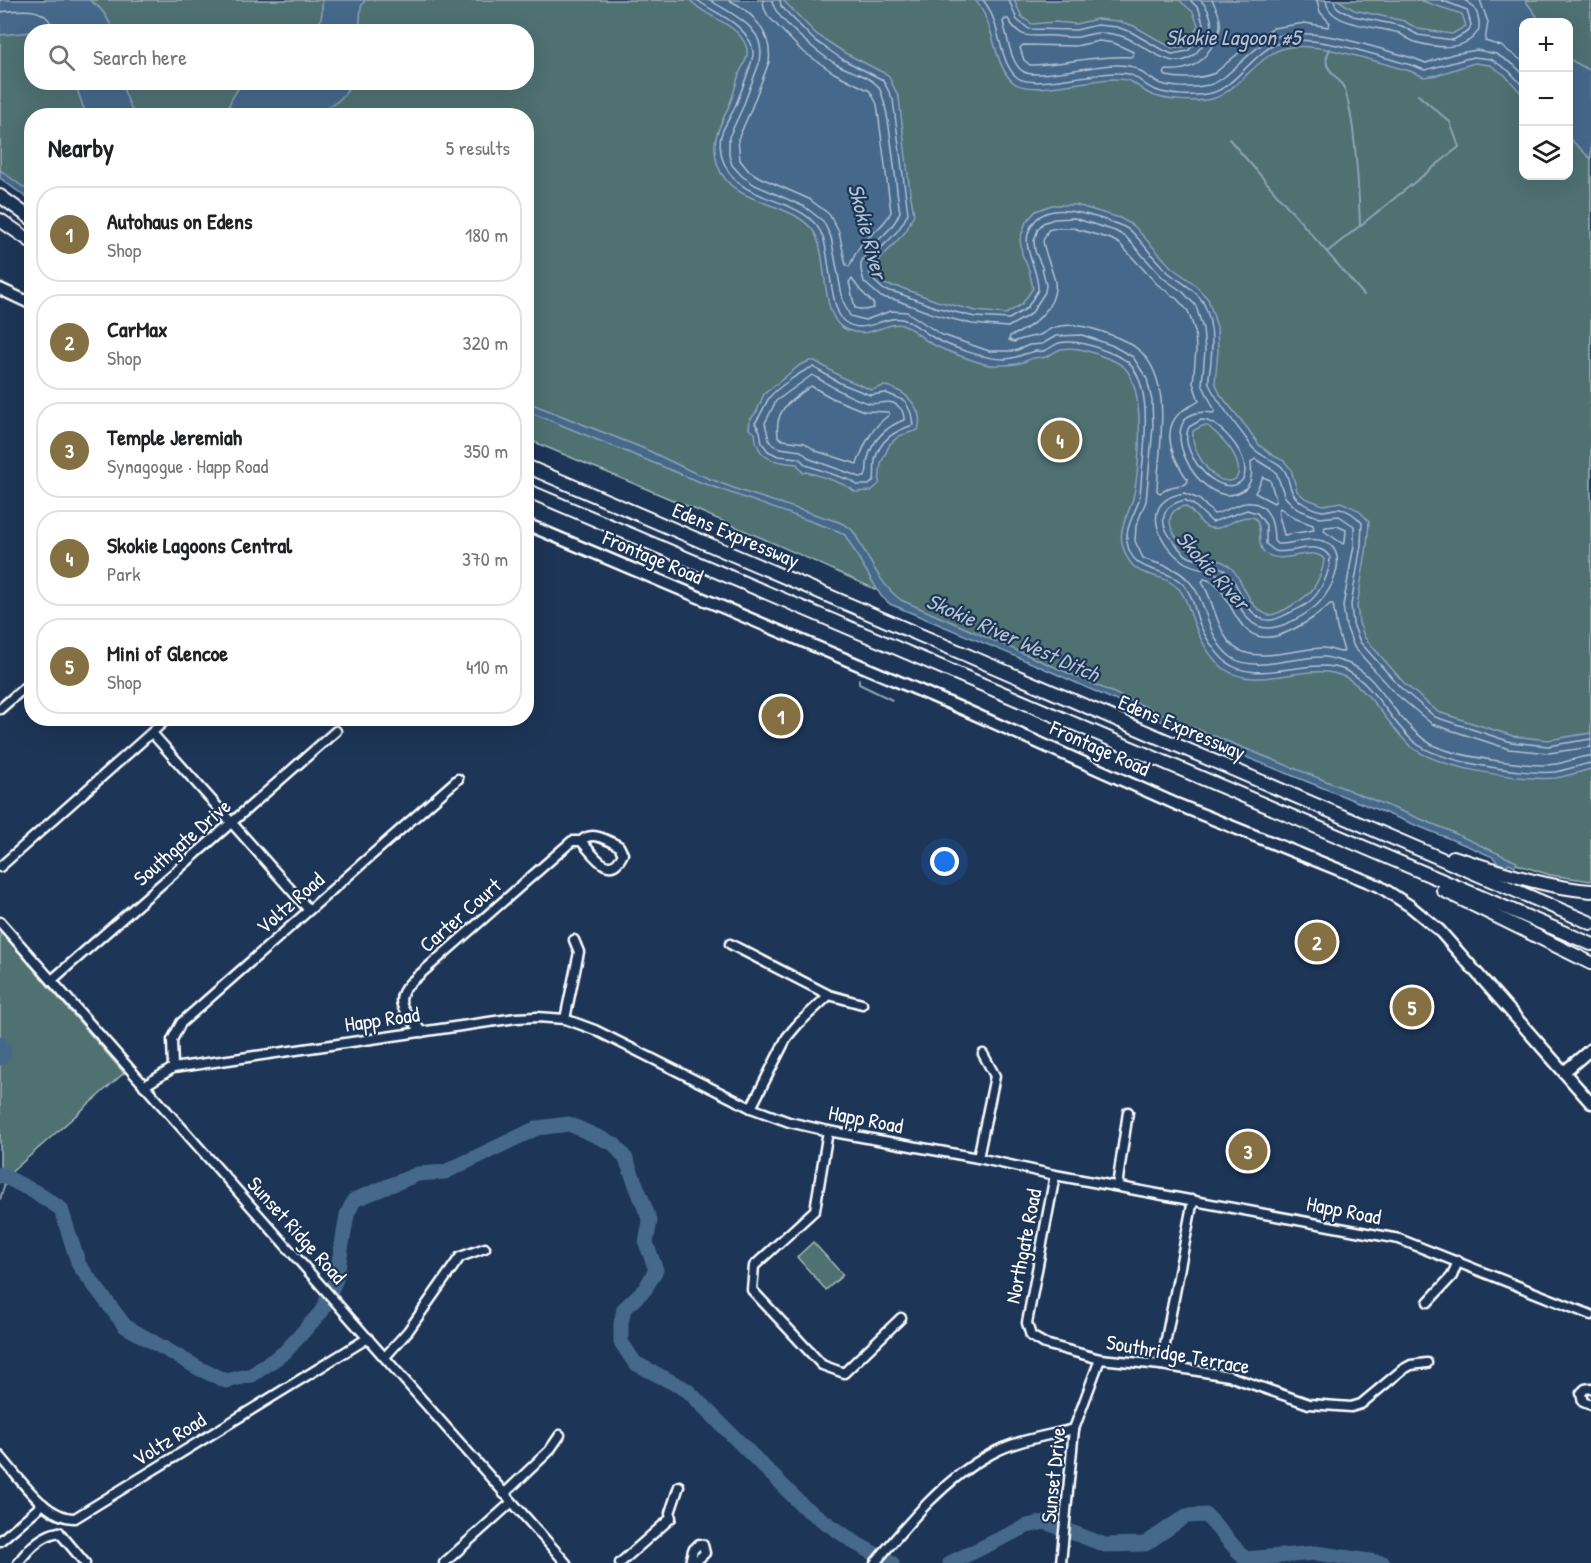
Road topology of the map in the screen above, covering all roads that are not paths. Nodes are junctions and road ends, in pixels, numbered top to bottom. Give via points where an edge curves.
1 (0, 196) edge
2 (24, 213) edge
3 (0, 220) edge
4 (24, 237) edge
5 (0, 289) edge
6 (24, 300) edge
7 (534, 469) edge
8 (534, 493) edge
9 (534, 527) edge
10 (24, 688) edge
11 (0, 709) edge
12 (159, 726) edge
13 (336, 731) dead end
14 (152, 733) junction
15 (458, 778) dead end
16 (231, 823) junction
17 (1390, 837) junction
18 (581, 841) junction
19 (1381, 856) junction
20 (0, 867) edge
21 (1591, 891) edge
22 (309, 910) junction
23 (0, 922) edge
24 (1591, 923) edge
25 (574, 940) dead end
26 (730, 944) dead end
27 (1591, 944) edge
28 (1591, 963) edge
29 (52, 980) junction
30 (829, 995) junction
31 (862, 1004) dead end
32 (565, 1019) junction
33 (422, 1032) junction
34 (1591, 1049) edge
35 (983, 1054) dead end
36 (173, 1068) junction
37 (1564, 1072) junction
38 (144, 1086) junction
39 (1591, 1103) edge
40 (752, 1108) junction
41 (1128, 1112) dead end
42 (828, 1131) junction
43 (978, 1158) junction
44 (1055, 1175) junction
45 (1117, 1186) junction
46 (1193, 1200) junction
47 (485, 1248) dead end
48 (1458, 1261) junction
49 (1428, 1302) dead end
50 (1591, 1315) edge
51 (901, 1318) dead end
52 (1027, 1323) joint
53 (368, 1338) junction
54 (385, 1357) junction
55 (1100, 1359) junction
56 (1427, 1363) dead end
57 (1161, 1365) junction
58 (1591, 1388) edge
59 (1591, 1405) edge
60 (1074, 1429) junction
61 (560, 1435) dead end
62 (0, 1456) edge
63 (679, 1486) dead end
64 (504, 1494) junction
65 (512, 1502) junction
66 (43, 1504) junction
67 (63, 1518) junction
68 (58, 1532) junction
69 (0, 1541) edge
70 (18, 1563) edge
71 (85, 1563) edge
72 (444, 1563) edge
73 (566, 1563) edge
74 (620, 1563) edge
75 (875, 1563) edge
76 (1061, 1563) edge

1 - 2 highway
3 - 4 highway
5 - 6 main road
7 - 17 highway, Edens Expressway
8 - 19 highway, Edens Expressway
9 - 37 main road, Frontage Road via 1176,804 1378,886 1439,930
10 - 11 street
12 - 14 street
13 - 16 street, Southgate Drive
14 - 16 street
14 - 20 street
15 - 22 street, Voltz Road
16 - 22 street
16 - 29 street, Southgate Drive
17 - 21 highway via 1513,875 1571,890
17 - 24 highway, Edens Expressway
18 - 18 street, Carter Court via 594,835 620,846 619,862 604,865
18 - 33 street, Carter Court via 572,841 401,992 402,1006
19 - 27 highway, Edens Expressway
19 - 28 highway
22 - 36 street, Voltz Road via 181,1023 172,1040
23 - 29 street, Sunset Ridge Road
25 - 32 street via 579,952
26 - 30 street
29 - 38 street, Sunset Ridge Road
30 - 31 street
30 - 40 street via 788,1037
32 - 33 street, Happ Road via 516,1018
32 - 40 street, Happ Road
33 - 36 street, Happ Road
34 - 37 main road
35 - 43 street via 995,1076
36 - 38 street, Happ Road
37 - 39 main road, Frontage Road
38 - 53 street, Sunset Ridge Road
40 - 42 street, Happ Road
41 - 45 street
42 - 43 street, Happ Road
42 - 51 street via 815,1210 754,1266 752,1290 822,1365 844,1372
43 - 44 street, Happ Road
44 - 45 street, Happ Road
44 - 52 street, Northgate Road
45 - 46 street, Happ Road
46 - 48 street, Happ Road via 1399,1239
46 - 57 street
47 - 54 street via 460,1257
48 - 49 street via 1452,1276
48 - 50 street, Happ Road
52 - 55 street, Southridge Terrace via 1031,1336 1046,1344
53 - 54 street, Sunset Ridge Road
53 - 67 street, Voltz Road via 81,1515
54 - 64 street, Sunset Ridge Road
55 - 57 street, Southridge Terrace
55 - 60 street, Sunset Drive
56 - 57 street, Southridge Terrace via 1402,1370 1361,1404 1351,1407 1309,1404 1229,1377
58 - 59 street via 1581,1393 1583,1402
60 - 75 street via 992,1453 960,1474
60 - 76 street, Sunset Drive
61 - 64 street via 549,1451
62 - 66 street
63 - 74 street via 671,1518
64 - 65 street, Sunset Ridge Road
65 - 72 street
65 - 73 street, Sunset Ridge Road
66 - 67 street
66 - 69 street
67 - 68 street
68 - 70 street via 48,1534
68 - 71 street

